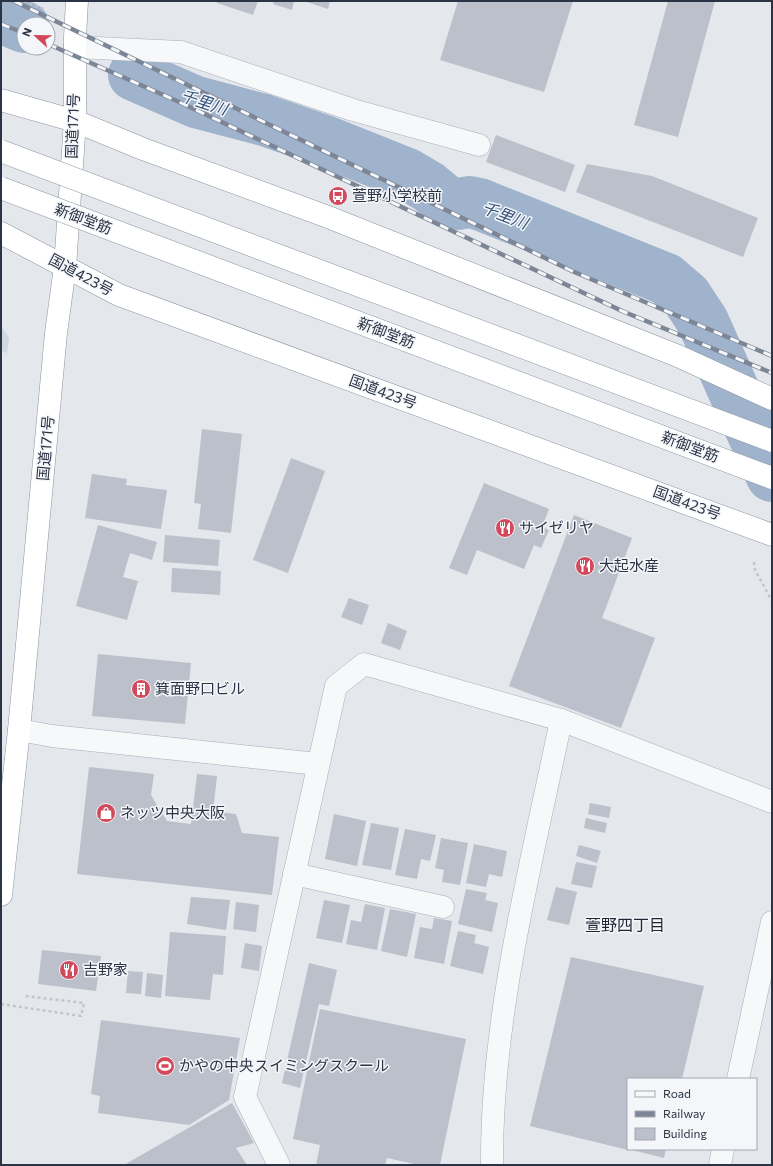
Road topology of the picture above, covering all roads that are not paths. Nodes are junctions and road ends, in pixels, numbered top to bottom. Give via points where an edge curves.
1 (77, 1) edge
2 (75, 47) junction
3 (1, 100) edge
4 (75, 121) junction
5 (479, 145) dead end
6 (1, 151) edge
7 (1, 188) edge
8 (1, 233) edge
9 (65, 267) junction
10 (772, 399) edge
11 (772, 441) edge
12 (772, 478) edge
13 (763, 531) edge
14 (561, 720) junction
15 (19, 730) junction
16 (318, 764) junction
17 (772, 802) edge
18 (294, 874) junction
19 (1, 895) edge
20 (442, 907) dead end
21 (772, 922) edge
22 (738, 1078) edge
23 (723, 1150) edge
24 (278, 1165) edge
25 (492, 1165) edge
26 (720, 1165) edge

1 - 2 highway, 国道171号
2 - 4 highway, 国道171号
2 - 5 street via 181,52 353,110
3 - 4 highway
4 - 9 highway, 国道171号
4 - 10 highway via 143,149 328,217 678,356
6 - 11 highway, bridge
7 - 12 highway, 新御堂筋, bridge
8 - 9 highway, 国道423号
9 - 13 highway, 国道423号 via 119,295
9 - 15 highway, 国道171号
14 - 16 street via 364,664 336,686
14 - 17 street
14 - 25 street via 508,978 492,1120
15 - 16 street via 52,736
15 - 19 highway, 国道171号
16 - 18 street
18 - 20 street
18 - 24 street via 245,1097
21 - 22 street
23 - 26 street

